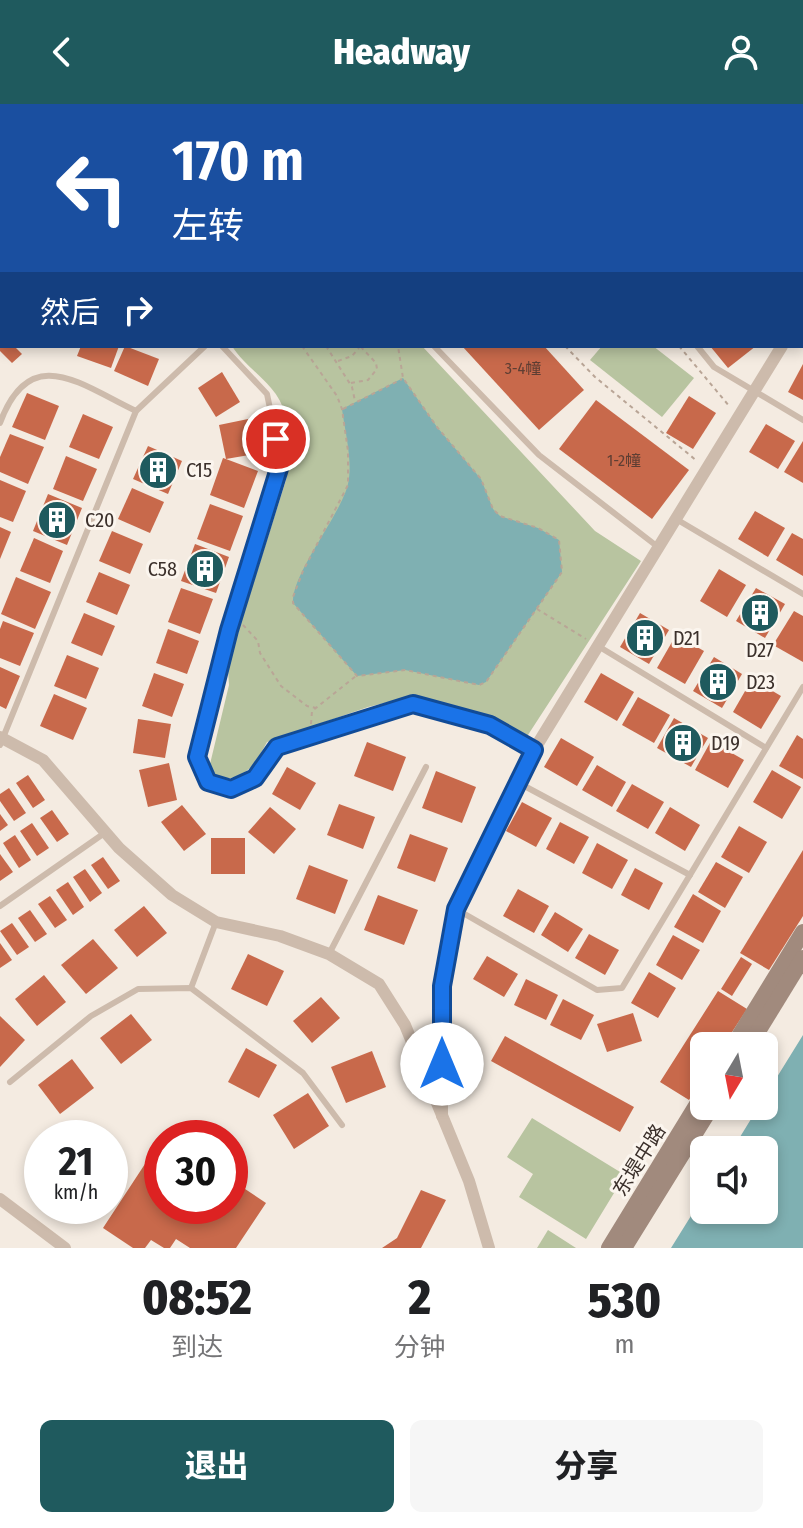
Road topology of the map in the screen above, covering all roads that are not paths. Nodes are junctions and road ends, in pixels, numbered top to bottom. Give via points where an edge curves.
1 (203, 348) edge
2 (224, 348) edge
3 (436, 348) edge
4 (699, 348) edge
5 (781, 348) edge
6 (755, 390) junction
7 (136, 411) junction
8 (803, 420) edge
9 (0, 423) edge
10 (676, 519) junction
11 (658, 547) junction
12 (803, 594) edge
13 (598, 646) junction
14 (803, 687) edge
15 (2, 741) edge
16 (766, 748) junction
17 (534, 750) junction
18 (426, 767) dead end
19 (517, 782) junction
20 (106, 832) junction
21 (690, 875) junction
22 (0, 906) edge
23 (456, 909) junction
24 (216, 922) junction
25 (803, 932) edge
26 (329, 954) junction
27 (803, 958) edge
28 (191, 988) junction
29 (742, 1032) edge
30 (758, 1032) edge
31 (10, 1082) dead end
32 (442, 1116) junction
33 (690, 1116) edge
34 (703, 1120) edge
35 (342, 1125) dead end
36 (0, 1199) edge
37 (485, 1244) edge
38 (65, 1248) edge
39 (609, 1248) edge
40 (624, 1248) edge

1 - 7 lane
2 - 17 lane via 267,394 281,462 197,757 208,782 231,789 255,778 277,747 413,704 490,725
3 - 11 lane via 539,455
4 - 6 lane via 714,367
5 - 6 street
6 - 8 lane
6 - 10 street
7 - 9 lane via 59,374 33,377 8,401
7 - 15 lane
10 - 11 street
10 - 12 lane
11 - 13 street
13 - 16 lane
13 - 17 street
14 - 16 lane
15 - 20 street via 43,760
16 - 21 lane
17 - 19 street
18 - 26 lane
19 - 21 lane
19 - 23 street
20 - 22 lane
20 - 24 street via 172,895
21 - 23 lane via 622,988 597,990
23 - 32 street via 442,986
24 - 26 street
24 - 28 lane
25 - 29 main road
26 - 32 street via 379,984 405,1025
27 - 30 main road
28 - 31 lane via 138,989 91,1016
28 - 35 lane via 303,1073
32 - 37 street via 469,1181
33 - 39 main road, 东堤中路
34 - 40 main road, 东堤中路
36 - 38 street

